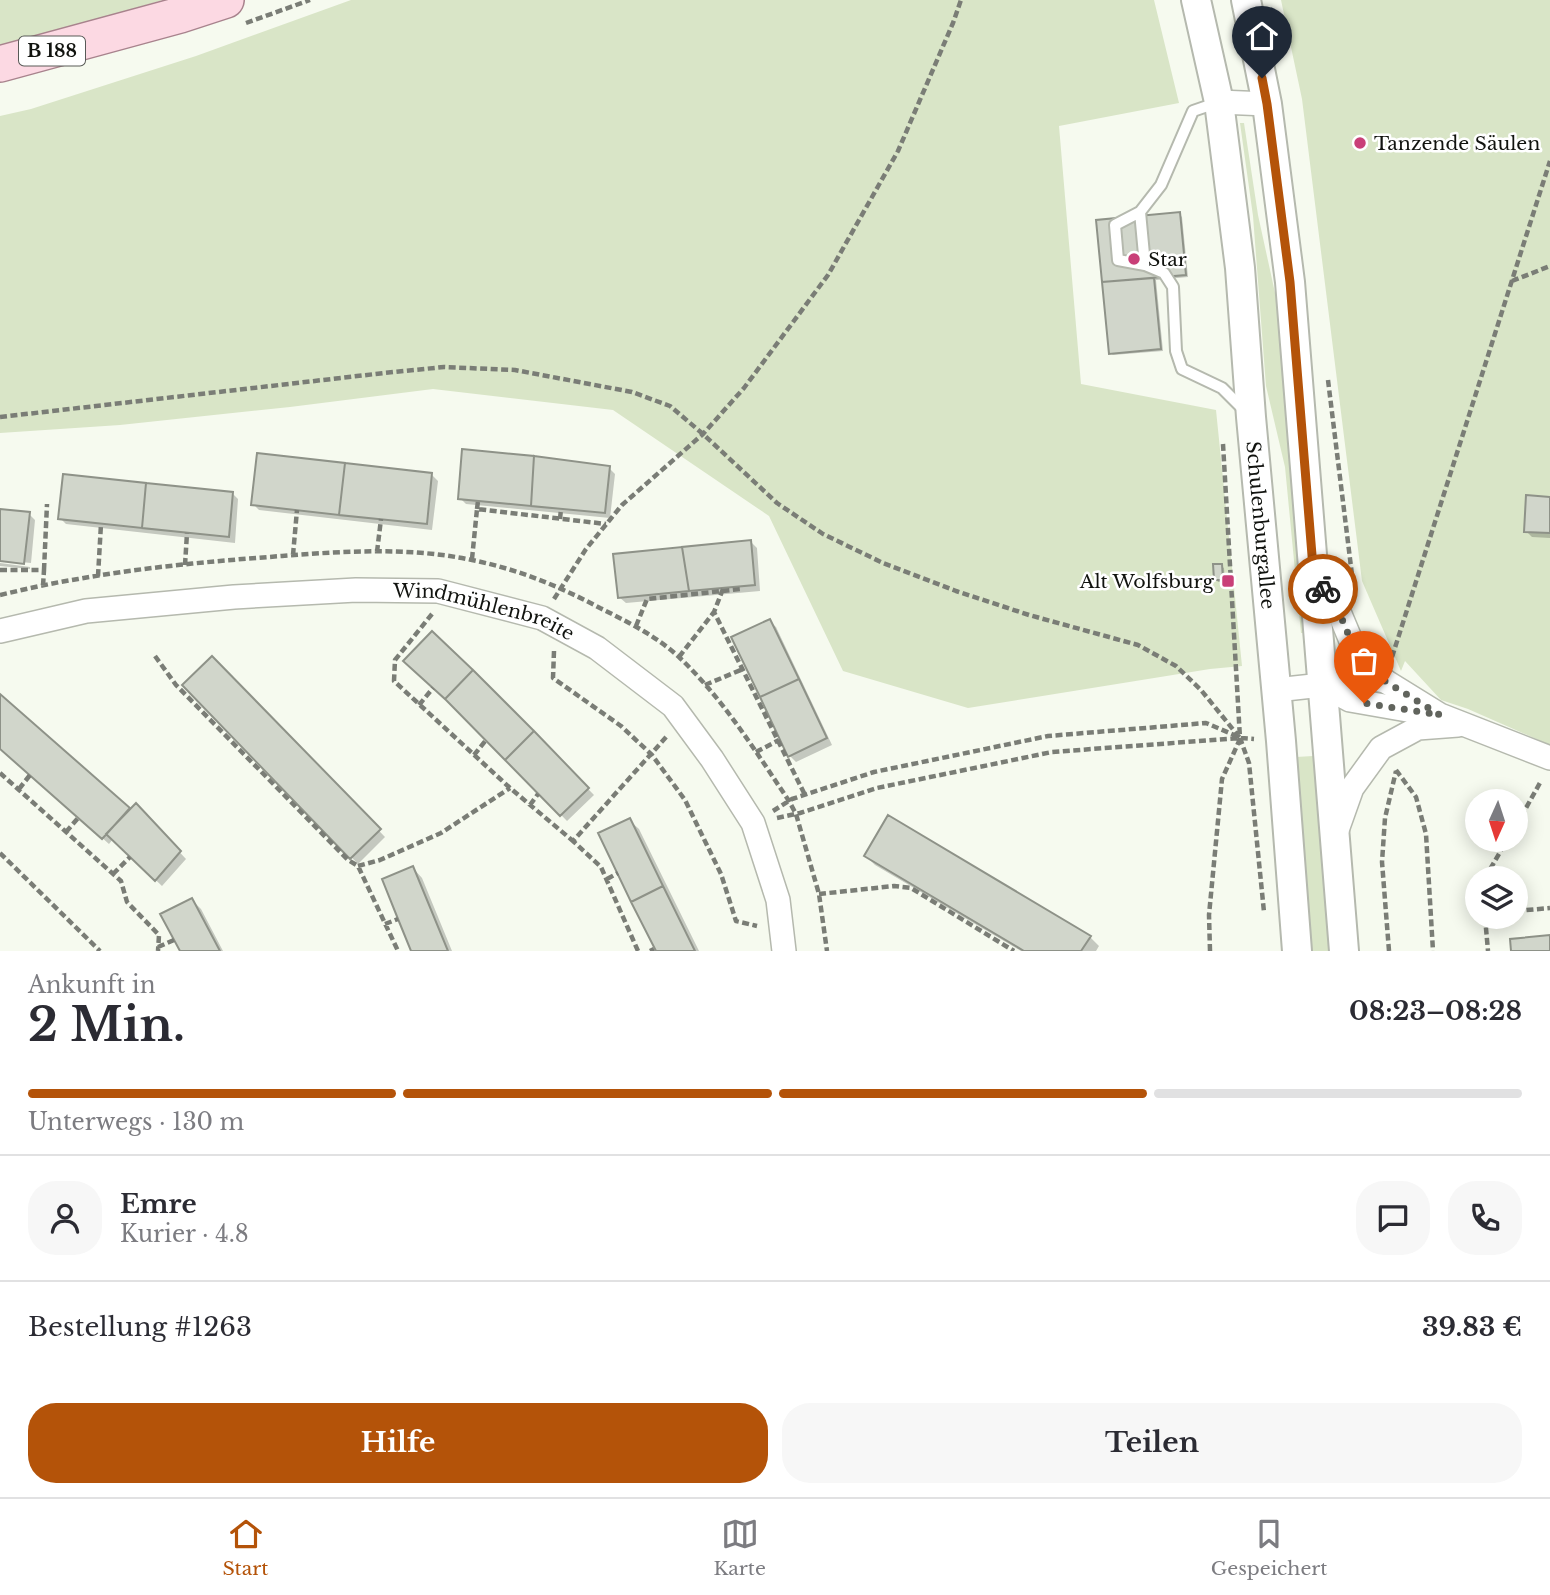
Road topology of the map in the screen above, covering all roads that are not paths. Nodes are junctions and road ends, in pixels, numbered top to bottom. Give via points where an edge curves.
1 (226, 0) edge
2 (1196, 0) edge
3 (1246, 0) edge
4 (0, 64) edge
5 (1219, 102) junction
6 (1267, 104) junction
7 (1140, 212) junction
8 (1144, 265) junction
9 (1251, 416) junction
10 (1314, 580) junction
11 (0, 631) edge
12 (1385, 681) junction
13 (1322, 685) junction
14 (1276, 690) junction
15 (1440, 715) junction
16 (1464, 724) junction
17 (1547, 768) edge
18 (1335, 836) junction
19 (784, 951) edge
20 (1297, 951) edge
21 (1344, 951) edge

1 - 4 main road, B 188
2 - 5 street, Schulenburgallee
3 - 6 street
5 - 6 street
5 - 7 lane via 1193,111 1161,186
5 - 9 street, Schulenburgallee via 1240,268
6 - 10 street via 1290,282
7 - 8 lane
7 - 8 lane via 1115,225 1118,260
8 - 9 lane via 1164,273 1173,287 1176,351 1182,369 1222,388
9 - 14 street, Schulenburgallee
10 - 12 street via 1334,600 1357,655
10 - 13 street
11 - 19 street, Windmühlenbreite via 86,611 356,590 438,591 542,618 597,648 673,706 712,759 753,823 778,900
12 - 13 street via 1348,675
12 - 15 street
13 - 14 street
13 - 15 street via 1350,700
13 - 18 street
14 - 20 street, Schulenburgallee
15 - 16 street
16 - 17 street
16 - 18 street via 1418,728 1381,748 1352,788
18 - 21 street

